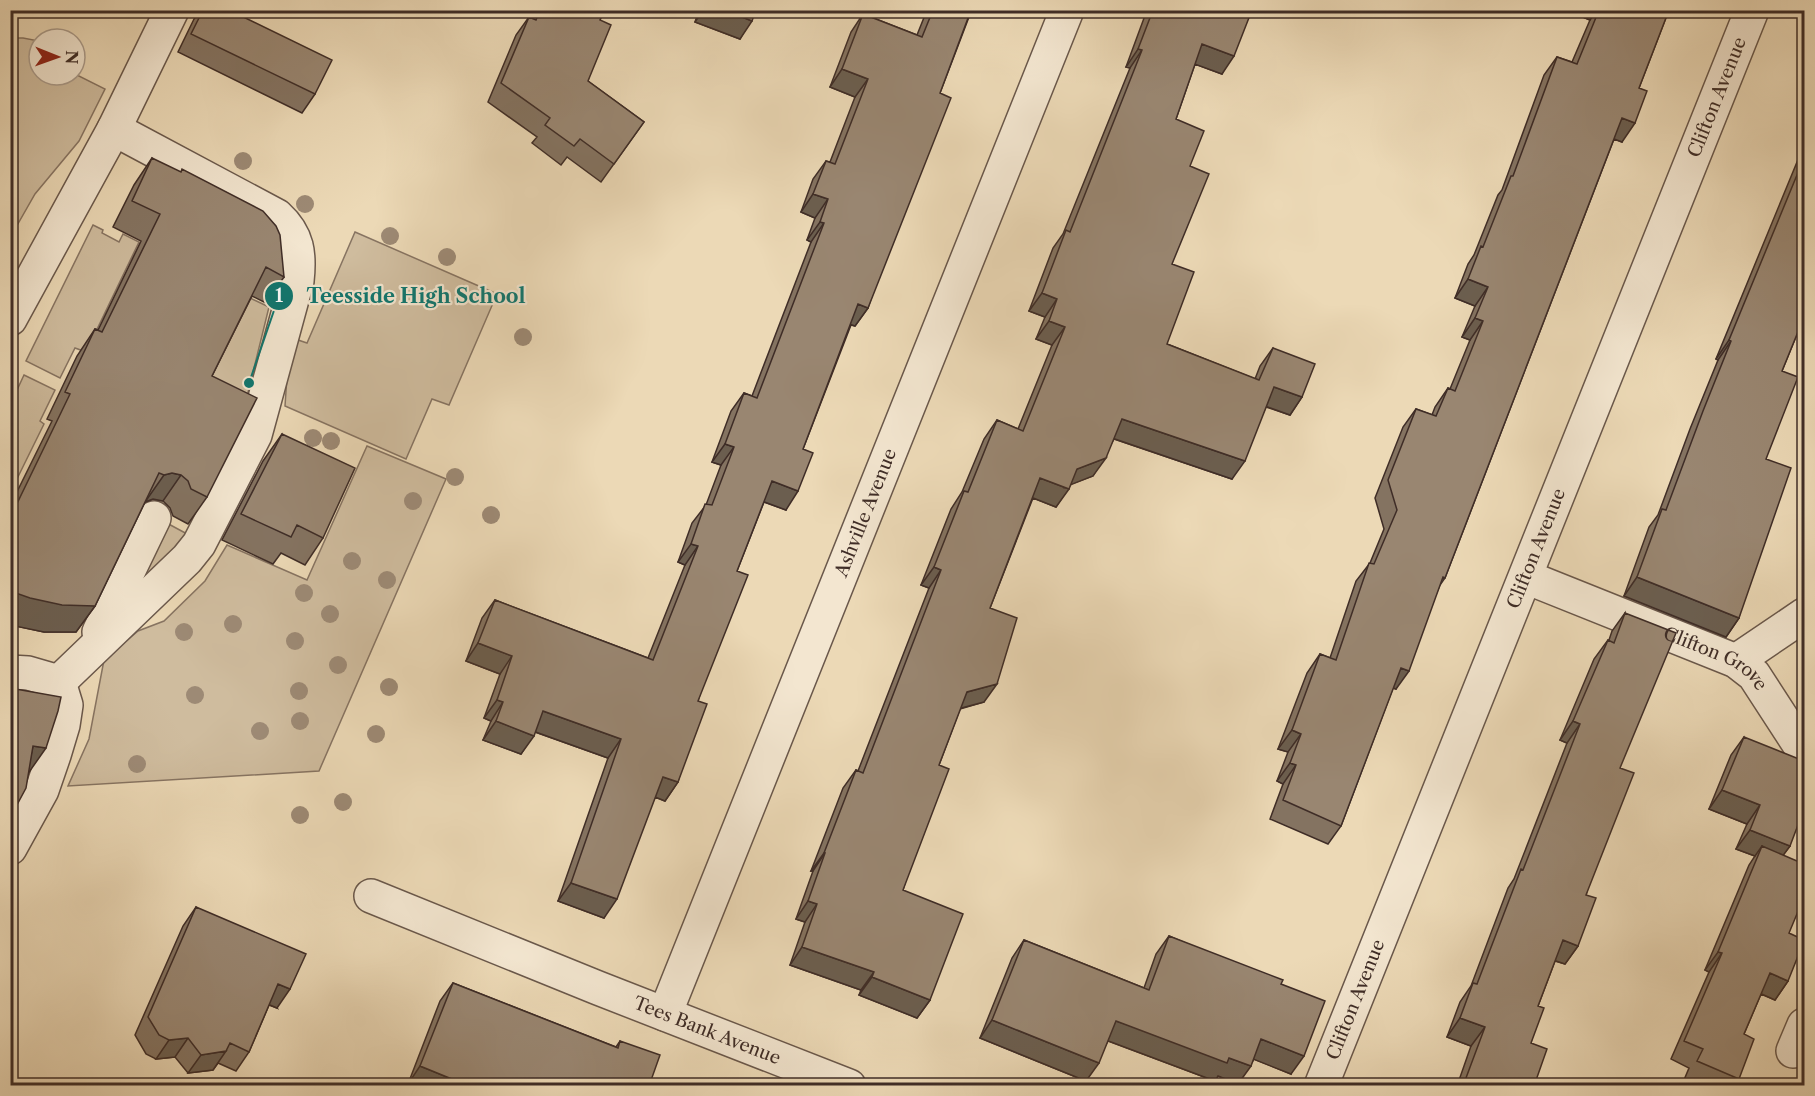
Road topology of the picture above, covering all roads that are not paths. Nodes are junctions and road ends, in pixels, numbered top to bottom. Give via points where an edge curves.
1 (172, 10) edge
2 (1067, 10) edge
3 (1752, 10) edge
4 (114, 129) junction
5 (10, 319) edge
6 (154, 518) edge
7 (1526, 577) junction
8 (1804, 615) edge
9 (90, 651) junction
10 (1736, 661) junction
11 (10, 672) edge
12 (59, 682) junction
13 (1804, 752) edge
14 (10, 848) edge
15 (371, 896) dead end
16 (665, 1014) junction
17 (849, 1086) edge
18 (1321, 1086) edge

1 - 4 street
2 - 16 street, Ashville Avenue
3 - 7 street, Clifton Avenue
4 - 5 street
4 - 9 street via 278,216 294,236 299,266 255,435 208,528 187,559
6 - 9 street
7 - 10 street, Clifton Grove
7 - 18 street, Clifton Avenue
8 - 10 street
9 - 12 street
10 - 13 street, Clifton Grove via 1754,675
11 - 12 street
12 - 14 street via 66,705 63,725 42,790
15 - 16 street, Tees Bank Avenue
16 - 17 street, Tees Bank Avenue

